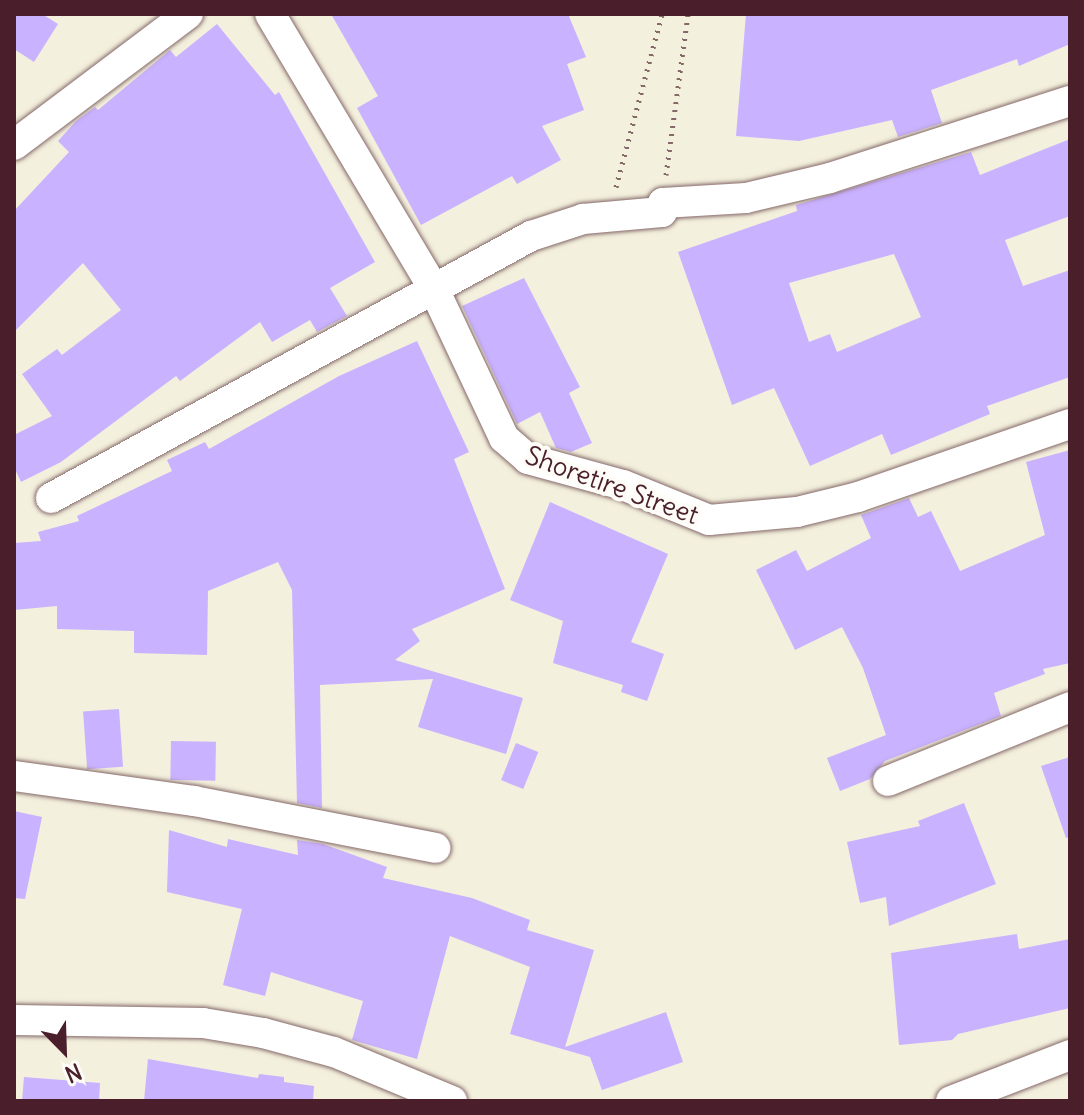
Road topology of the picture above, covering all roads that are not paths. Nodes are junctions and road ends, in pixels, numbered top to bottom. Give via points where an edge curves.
1 (188, 14) edge
2 (270, 14) edge
3 (1070, 101) edge
4 (14, 145) edge
5 (433, 287) junction
6 (1070, 424) edge
7 (51, 498) dead end
8 (1070, 707) edge
9 (14, 776) edge
10 (888, 781) dead end
11 (435, 848) dead end
12 (14, 1020) edge
13 (1070, 1055) edge
14 (452, 1101) edge
15 (951, 1101) edge

1 - 4 street
2 - 5 street, Shoretire Street
3 - 5 street via 830,178 746,198 619,214 531,236
5 - 6 street, Shoretire Street via 514,450 551,469 623,485 709,520 858,497
5 - 7 street
8 - 10 street
9 - 11 street via 194,801
12 - 14 street via 188,1022 263,1033 334,1052
13 - 15 street

